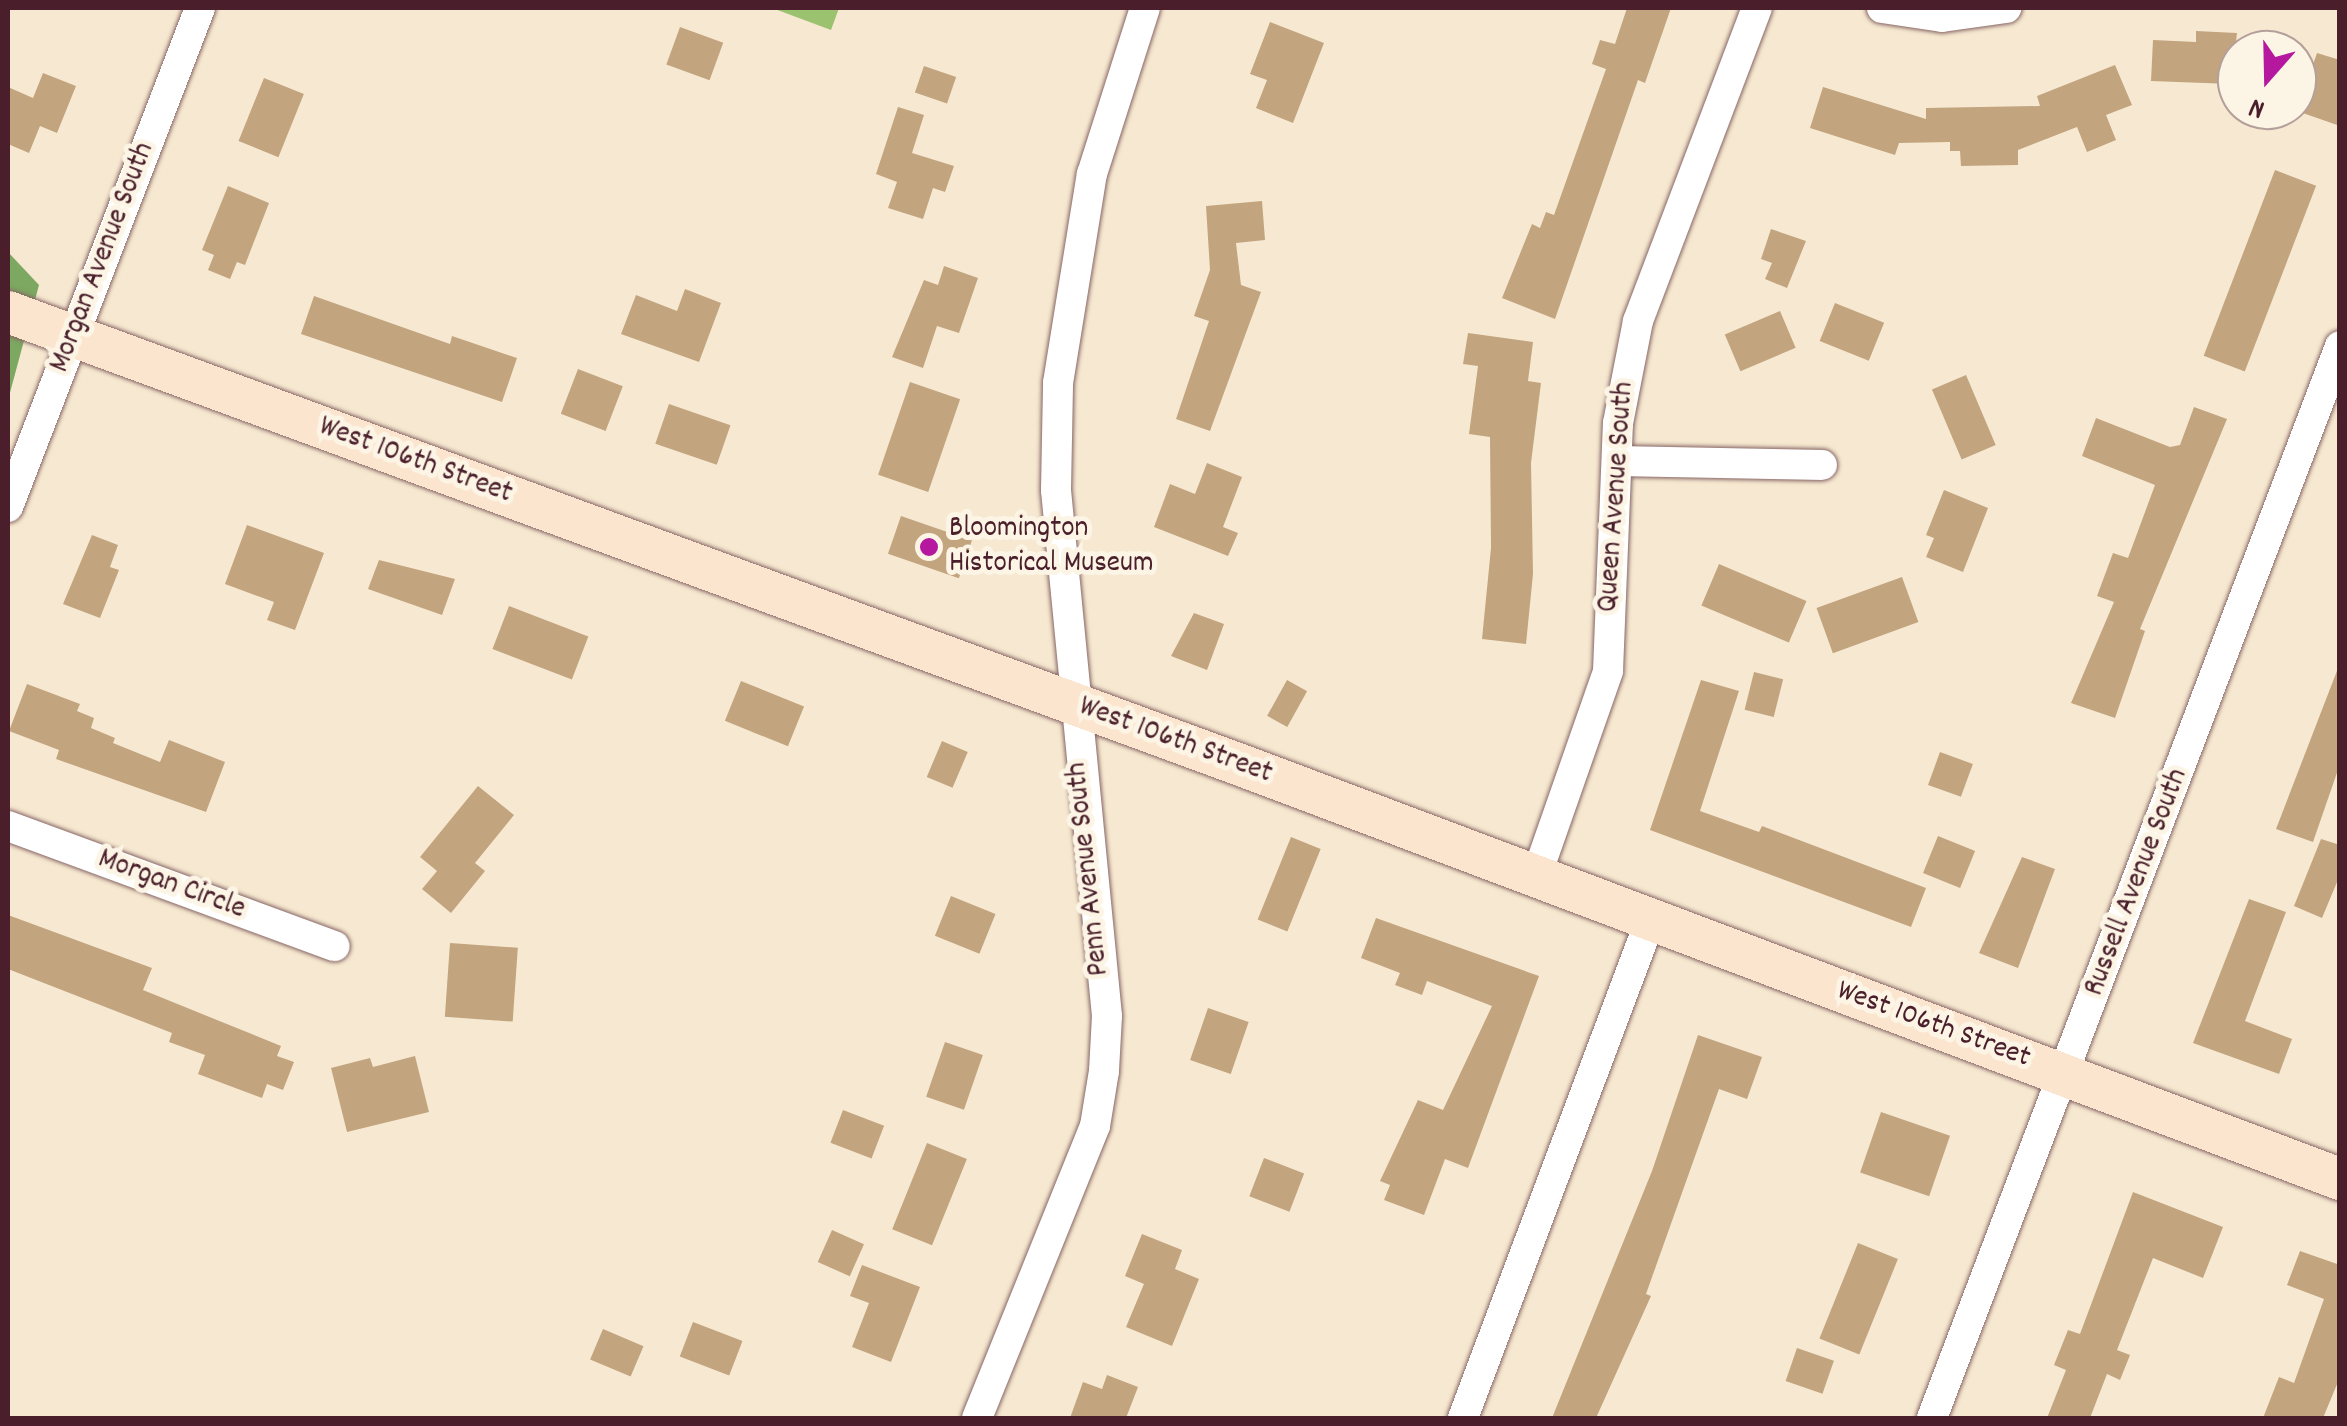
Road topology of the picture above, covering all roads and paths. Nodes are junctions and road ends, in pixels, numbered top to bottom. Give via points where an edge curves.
1 (200, 8) edge
2 (1145, 8) edge
3 (1757, 8) edge
4 (1882, 8) edge
5 (2006, 8) edge
6 (8, 312) edge
7 (74, 337) junction
8 (2340, 346) edge
9 (1618, 461) junction
10 (1822, 466) dead end
11 (8, 507) edge
12 (1072, 704) junction
13 (8, 826) edge
14 (1536, 876) junction
15 (1650, 920) junction
16 (336, 946) dead end
17 (2066, 1076) junction
18 (2340, 1179) edge
19 (977, 1418) edge
20 (1463, 1418) edge
21 (1932, 1418) edge

1 - 7 street, Morgan Avenue South
2 - 12 street, Penn Avenue South via 1092,174 1058,383 1056,490
3 - 9 street, Queen Avenue South via 1638,321 1618,423
4 - 5 street via 1942,18
6 - 7 street, West 106th Street
7 - 11 street, Morgan Avenue South
7 - 12 street, West 106th Street
8 - 17 street, Russell Avenue South
9 - 10 street
9 - 14 street, Queen Avenue South via 1608,671
12 - 14 street, West 106th Street
12 - 19 street, Penn Avenue South via 1106,1016 1104,1071 1095,1126
13 - 16 street, Morgan Circle
14 - 15 street, West 106th Street
15 - 17 street, West 106th Street
15 - 20 street
17 - 18 street, West 106th Street
17 - 21 street, Russell Avenue South

